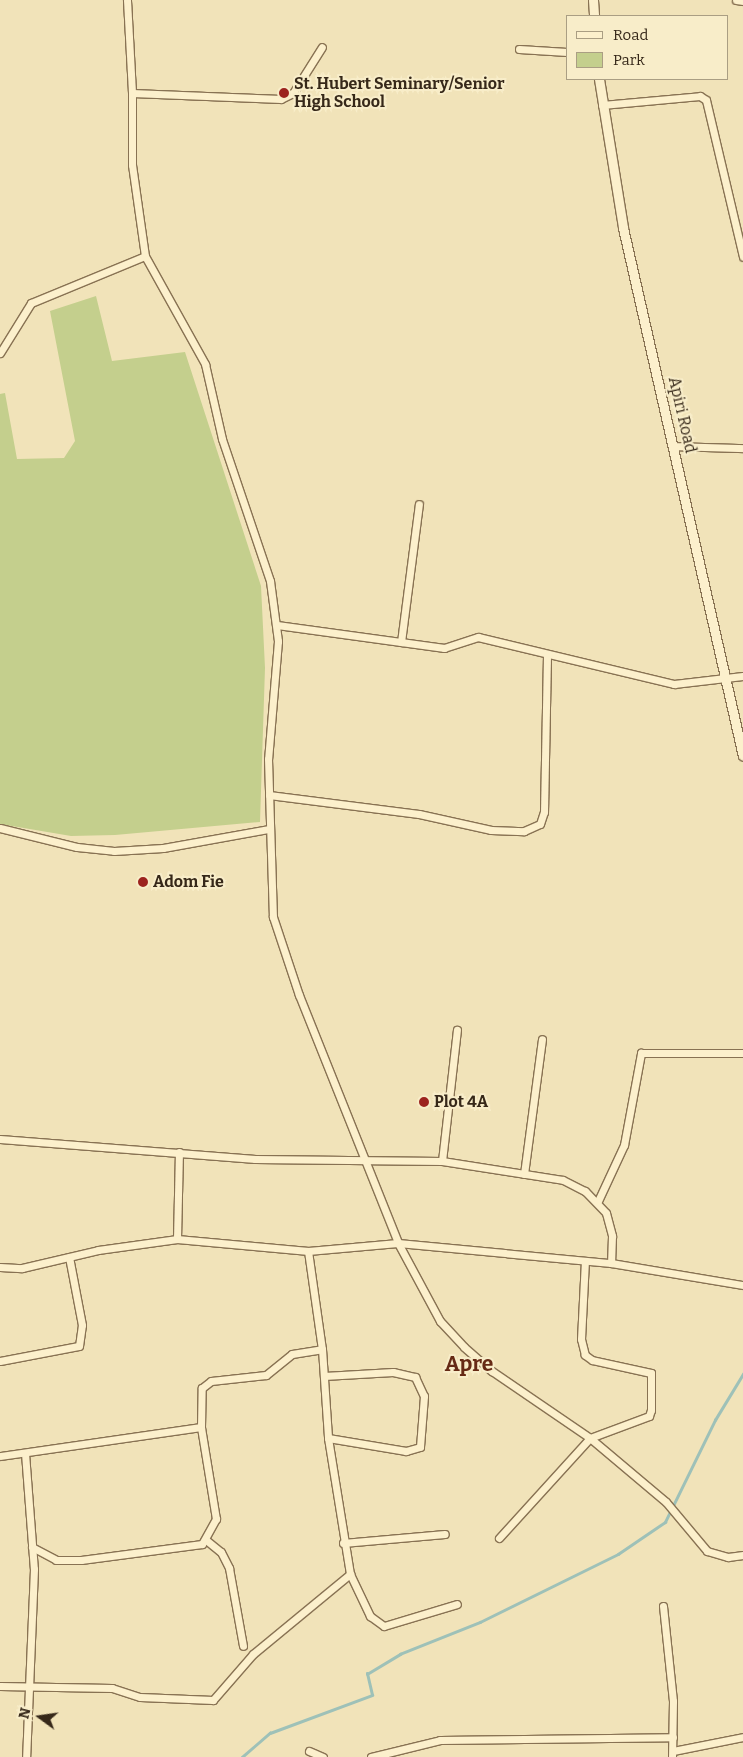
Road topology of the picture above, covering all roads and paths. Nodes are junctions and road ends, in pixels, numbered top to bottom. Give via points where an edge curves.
1 (127, 0) edge
2 (593, 0) edge
3 (594, 15) edge
4 (322, 47) dead end
5 (519, 49) dead end
6 (566, 52) edge
7 (598, 80) edge
8 (132, 93) junction
9 (602, 105) junction
10 (145, 256) junction
11 (743, 257) edge
12 (0, 353) edge
13 (674, 446) junction
14 (743, 448) edge
15 (419, 504) dead end
16 (277, 625) junction
17 (401, 642) junction
18 (547, 654) junction
19 (743, 676) edge
20 (724, 678) junction
21 (743, 756) edge
22 (269, 795) junction
23 (0, 828) edge
24 (269, 829) junction
25 (457, 1030) dead end
26 (542, 1039) dead end
27 (743, 1053) edge
28 (0, 1139) edge
29 (180, 1152) junction
30 (442, 1161) junction
31 (365, 1163) junction
32 (524, 1174) junction
33 (598, 1201) junction
34 (177, 1239) junction
35 (398, 1243) junction
36 (308, 1251) junction
37 (69, 1257) junction
38 (585, 1261) junction
39 (611, 1263) junction
40 (0, 1267) edge
41 (743, 1285) edge
42 (322, 1349) junction
43 (0, 1361) edge
44 (324, 1376) junction
45 (201, 1427) junction
46 (328, 1438) junction
47 (590, 1438) junction
48 (25, 1453) junction
49 (0, 1456) edge
50 (445, 1534) dead end
51 (499, 1538) dead end
52 (206, 1540) junction
53 (343, 1543) junction
54 (32, 1547) junction
55 (743, 1555) edge
56 (350, 1574) junction
57 (456, 1604) dead end
58 (663, 1606) dead end
59 (243, 1646) dead end
60 (0, 1686) edge
61 (32, 1687) junction
62 (673, 1737) junction
63 (743, 1737) edge
64 (309, 1751) dead end
65 (672, 1754) edge
66 (26, 1757) edge
67 (323, 1757) edge
68 (371, 1757) edge

1 - 8 street
2 - 3 street
4 - 8 street via 293,93 281,99
5 - 6 street
7 - 9 street, Apiri Road
8 - 10 street via 132,165
9 - 11 street via 700,96 706,100
9 - 13 street, Apiri Road via 623,228
10 - 12 street via 31,303
10 - 16 street via 205,364 222,439 270,581
13 - 14 street
13 - 20 street, Apiri Road
15 - 17 street
16 - 17 street
16 - 22 street
17 - 18 street via 444,648 478,637
18 - 20 street via 674,684
18 - 22 street via 544,812 540,824 524,832 491,830 419,814
19 - 20 street
20 - 21 street, Apiri Road
22 - 24 street
23 - 24 street via 76,848 114,851 163,848
24 - 31 street via 273,917
25 - 30 street
26 - 32 street
27 - 33 street via 641,1053 624,1145
28 - 29 street
29 - 31 street
29 - 34 street
30 - 31 street
30 - 32 street
31 - 35 street
32 - 33 street via 563,1180
33 - 39 street via 612,1236
34 - 36 street
34 - 37 street
35 - 36 street
35 - 38 street
35 - 47 street via 440,1321 464,1347 492,1372
36 - 42 street
37 - 40 street via 22,1268
37 - 43 street via 82,1325 80,1346
38 - 39 street
38 - 47 street via 581,1339 585,1355 592,1360 646,1370 651,1382 648,1416
39 - 41 street
42 - 44 street
42 - 45 street via 292,1354 266,1375 211,1381 202,1388
44 - 46 street
44 - 46 street via 393,1372 415,1377 424,1396 423,1439 414,1450
45 - 48 street
45 - 52 street via 216,1519
46 - 53 street
47 - 51 street
47 - 55 street via 666,1502 707,1550 728,1557
48 - 49 street
48 - 54 street
50 - 53 street
52 - 54 street via 202,1544 81,1560 56,1560
52 - 59 street via 221,1552 229,1568
53 - 56 street
54 - 61 street
56 - 57 street via 370,1616 384,1626
56 - 61 street via 253,1654 213,1700 148,1698 112,1688
58 - 62 street
60 - 61 street
61 - 66 street
62 - 65 street
62 - 68 street via 440,1740
63 - 65 street
64 - 67 street

